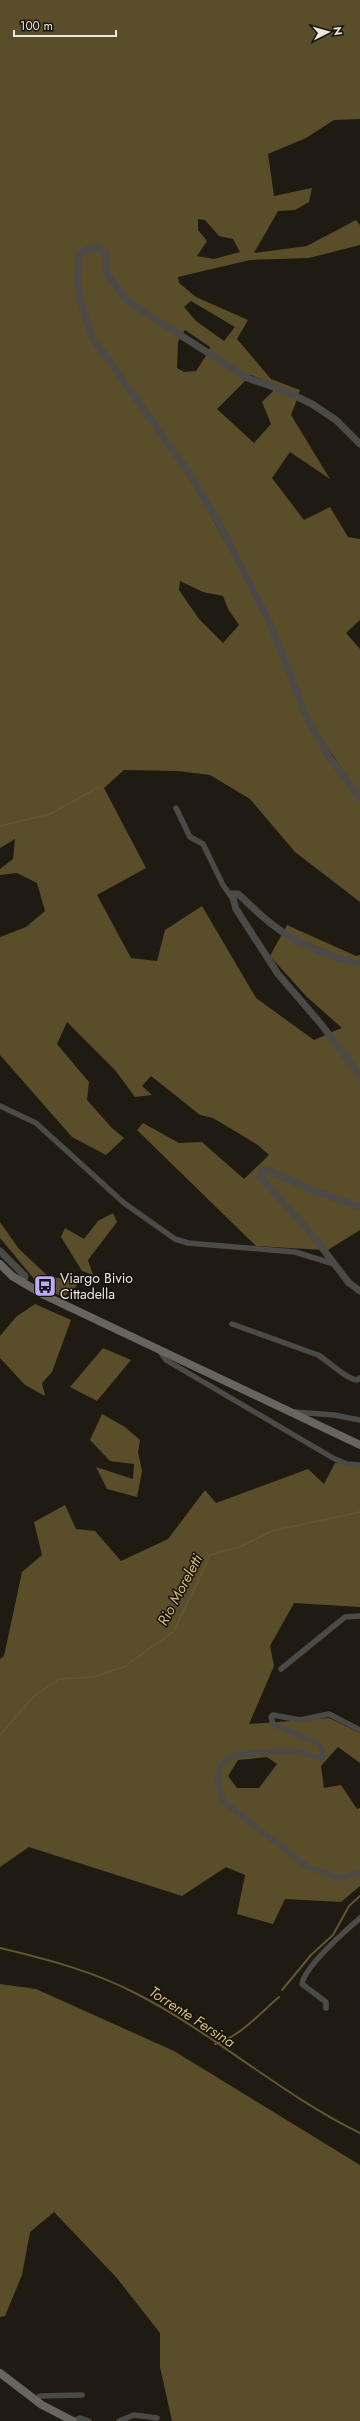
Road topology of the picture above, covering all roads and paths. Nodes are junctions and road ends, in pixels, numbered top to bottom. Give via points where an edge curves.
1 (360, 444) edge
2 (360, 798) edge
3 (176, 808) dead end
4 (232, 898) junction
5 (360, 964) edge
6 (360, 1076) edge
7 (0, 1106) edge
8 (360, 1207) edge
9 (0, 1251) edge
10 (0, 1264) edge
11 (336, 1265) junction
12 (22, 1283) junction
13 (360, 1291) edge
14 (232, 1324) dead end
15 (157, 1349) junction
16 (360, 1378) edge
17 (294, 1412) junction
18 (360, 1420) edge
19 (360, 1445) edge
20 (360, 1464) edge
21 (360, 1616) edge
22 (281, 1668) dead end
23 (360, 1730) edge
24 (360, 1873) edge
25 (360, 1918) edge
26 (326, 2008) dead end
27 (0, 2373) edge
28 (82, 2394) dead end
29 (35, 2400) junction
30 (157, 2418) dead end
31 (73, 2421) edge
32 (89, 2421) edge
33 (119, 2421) edge

1 - 2 street via 336,420 312,404 285,391 247,378 126,300 106,272 106,253 94,247 80,253 77,275 81,304 93,338 181,461 215,517 270,623 307,718 330,758
3 - 4 street via 190,837 203,844
4 - 5 street via 232,894 238,894 273,926 303,943 327,954
4 - 6 street via 236,909 278,974 321,1024
7 - 11 street via 36,1123 124,1203 175,1239 188,1243 295,1252
8 - 11 street via 262,1170 260,1177
9 - 12 street via 25,1276
10 - 12 main road
11 - 13 street via 349,1283
12 - 15 main road
14 - 16 street via 318,1355 352,1379
15 - 17 main road
15 - 20 street via 166,1360 333,1458 347,1464
17 - 18 street
17 - 19 main road
21 - 22 street via 345,1617
23 - 24 street via 329,1714 300,1720 272,1715 273,1724 319,1744 324,1756 311,1757 297,1752 281,1751 238,1755 228,1758 220,1767 217,1780 224,1802 306,1866 338,1878
25 - 26 street via 329,1946 303,1976 302,1984 321,1996 326,2002
27 - 29 main road
28 - 29 street via 40,2396
29 - 31 main road
30 - 33 street via 134,2415
31 - 32 street via 80,2418

